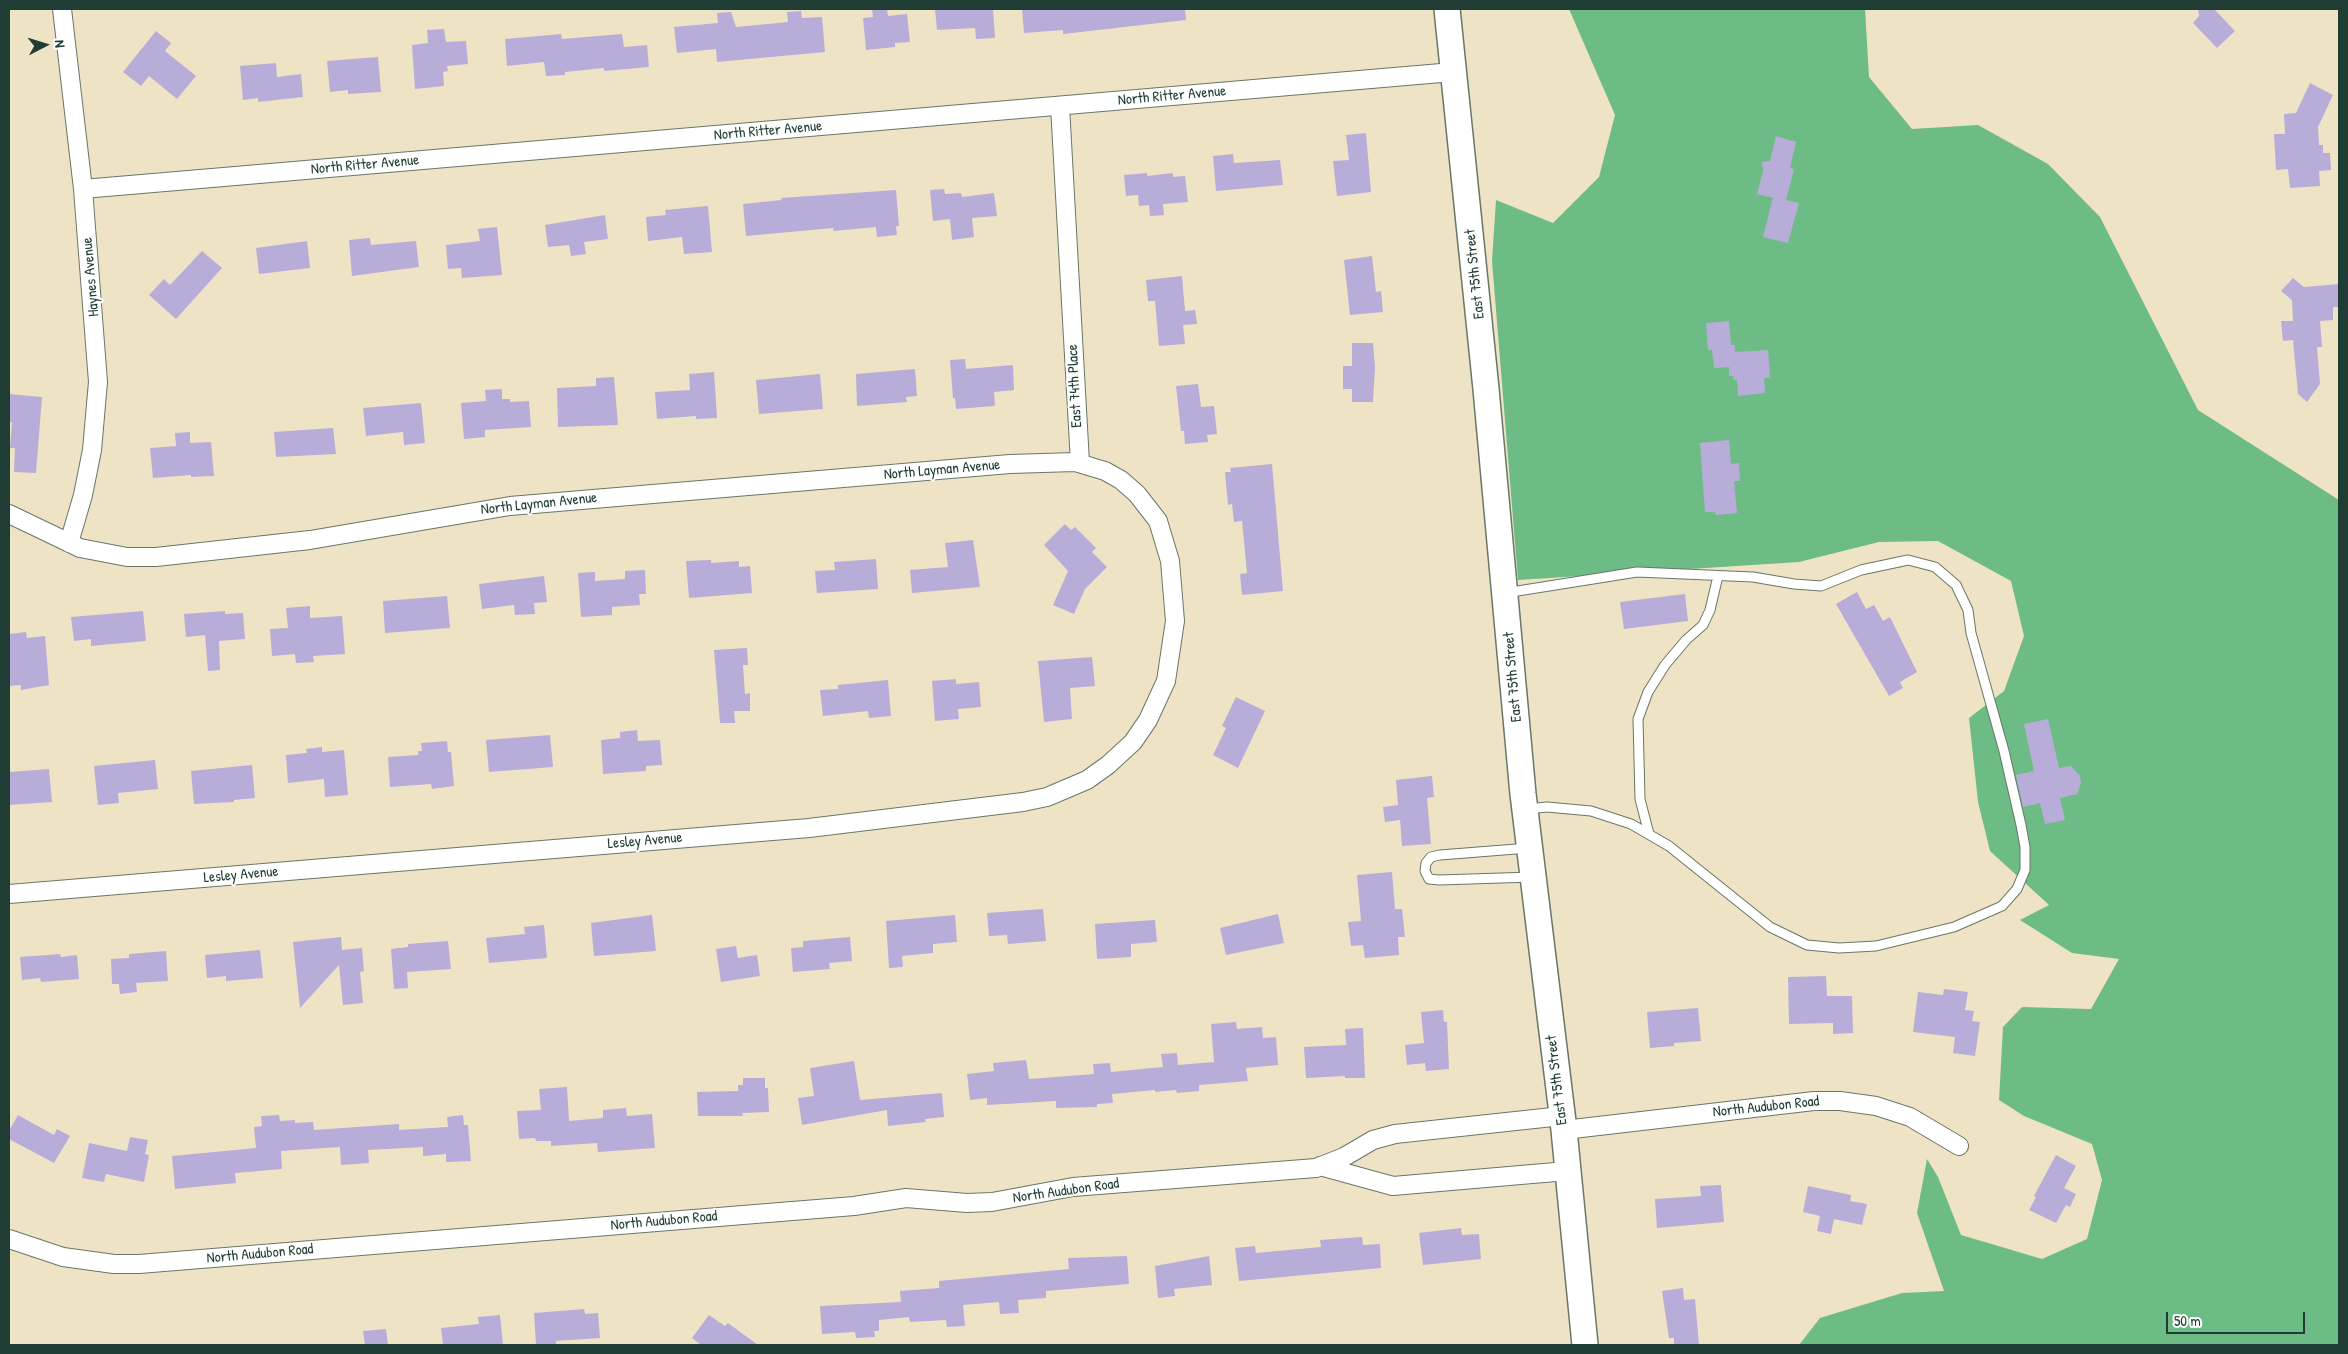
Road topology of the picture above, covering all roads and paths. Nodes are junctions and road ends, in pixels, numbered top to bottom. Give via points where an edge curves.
1 (62, 9) edge
2 (1446, 9) edge
3 (1453, 72) junction
4 (1060, 106) junction
5 (83, 189) junction
6 (1080, 463) junction
7 (9, 514) edge
8 (69, 544) junction
9 (1718, 576) junction
10 (1505, 593) junction
11 (1525, 810) junction
12 (1649, 834) junction
13 (1529, 848) junction
14 (1533, 877) junction
15 (9, 894) edge
16 (1563, 1123) junction
17 (1959, 1146) dead end
18 (1320, 1166) junction
19 (1568, 1171) junction
20 (9, 1239) edge
21 (1585, 1345) edge

1 - 5 street, Haynes Avenue
2 - 3 street, East 75th Street
3 - 4 street, North Ritter Avenue
3 - 10 street, East 75th Street
4 - 5 street, North Ritter Avenue
4 - 6 street, East 74th Place
5 - 8 street, Haynes Avenue via 97,344 98,399 86,483
6 - 8 street, North Layman Avenue via 1010,464 510,506 310,540 199,554 127,557 102,554
6 - 15 street, Lesley Avenue via 1105,471 1128,485 1158,521 1170,561 1175,621 1166,681 1148,720 1133,742 1108,766 1087,780 1047,797 809,828
7 - 8 street, North Layman Avenue
9 - 10 lane via 1637,572
9 - 12 lane via 1703,625 1665,665 1648,692 1638,719 1640,798
9 - 12 lane via 1822,586 1861,570 1908,560 1936,567 1956,585 1968,610 1971,633 2004,751 2025,846 2025,870 2017,889 2002,906 1954,927 1876,946 1814,946 1770,927 1669,846
10 - 11 street, East 75th Street
11 - 12 lane via 1547,807 1592,811 1631,824
11 - 13 street, East 75th Street
13 - 14 street, East 75th Street
13 - 14 lane via 1431,857 1425,872 1429,879 1439,880
14 - 16 street, East 75th Street
16 - 17 street, North Audubon Road via 1840,1101 1876,1106 1910,1117
16 - 18 street, North Audubon Road via 1395,1134 1377,1138 1344,1157
16 - 19 street, East 75th Street
18 - 19 street, North Audubon Road via 1393,1186
18 - 20 street, North Audubon Road via 1073,1188 992,1202 906,1198 844,1207 158,1263 88,1261
19 - 21 street, East 75th Street

